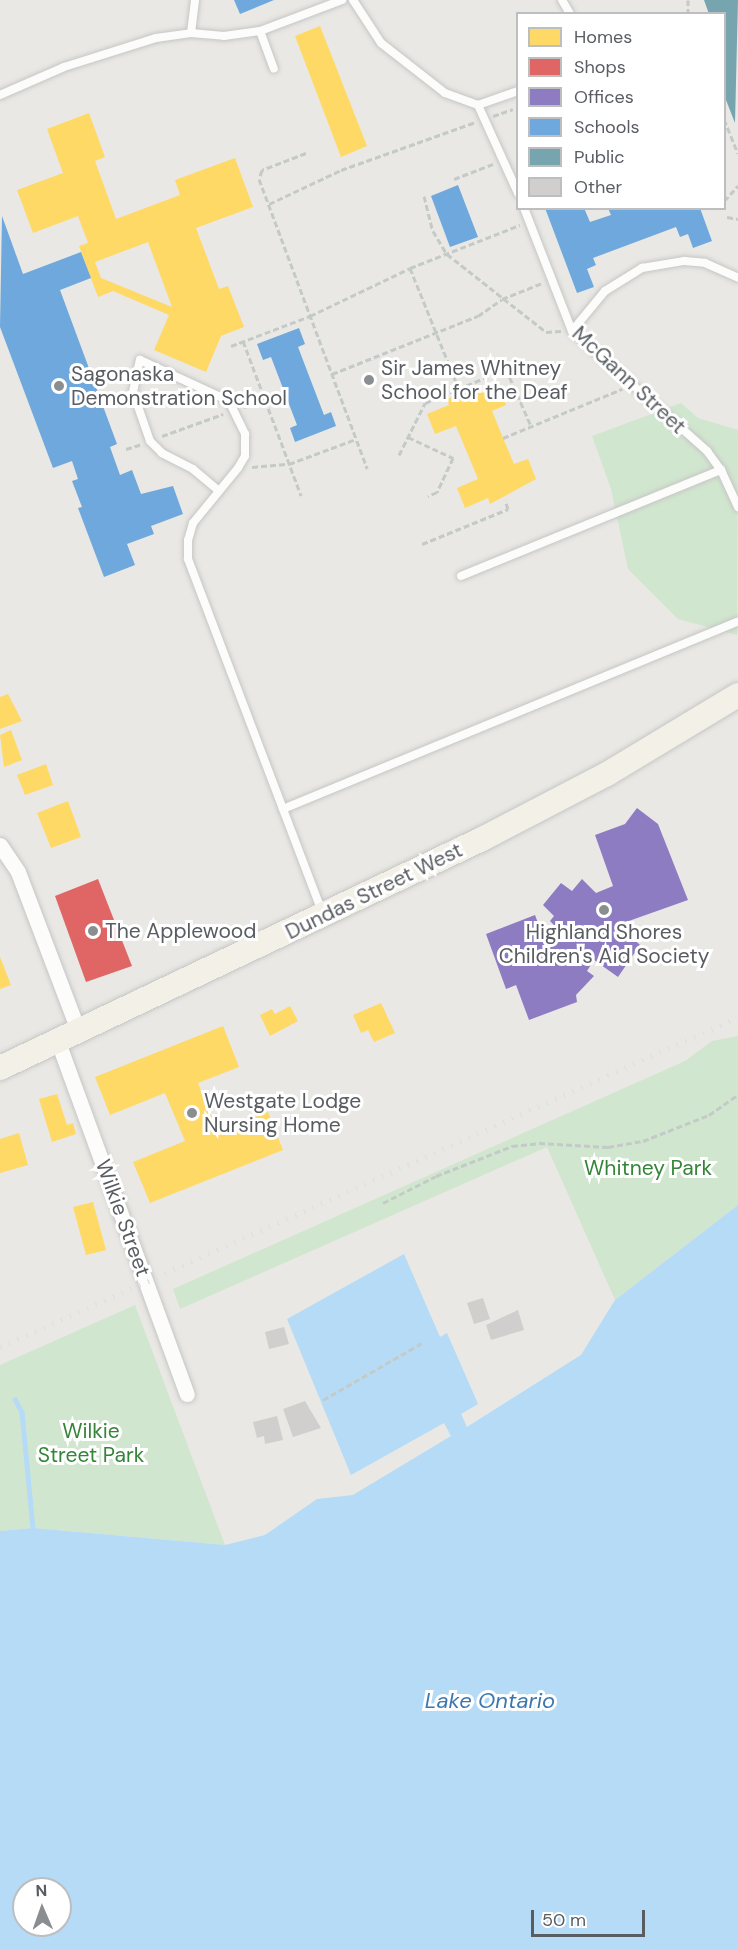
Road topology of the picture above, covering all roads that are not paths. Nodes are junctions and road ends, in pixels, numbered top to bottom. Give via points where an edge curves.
1 (195, 0) edge
2 (342, 0) edge
3 (353, 0) edge
4 (260, 31) junction
5 (191, 33) junction
6 (274, 69) dead end
7 (516, 92) edge
8 (0, 95) edge
9 (478, 105) junction
10 (516, 188) edge
11 (525, 210) edge
12 (738, 278) edge
13 (572, 331) junction
14 (721, 470) junction
15 (219, 491) junction
16 (738, 507) edge
17 (461, 576) dead end
18 (738, 621) edge
19 (738, 695) edge
20 (283, 809) junction
21 (0, 845) edge
22 (324, 915) junction
23 (69, 1038) junction
24 (0, 1068) edge
25 (187, 1394) dead end

1 - 5 lane
2 - 4 lane
3 - 9 lane via 381,43 445,93
4 - 5 lane via 224,36
4 - 6 lane
5 - 8 lane via 156,38 64,67
7 - 9 lane
9 - 10 lane
11 - 13 lane, McGann Street
12 - 13 lane via 705,263 684,261 642,268 605,291
13 - 14 lane, McGann Street via 707,452
14 - 16 lane, McGann Street
14 - 17 lane
15 - 15 lane via 150,441 133,392 140,360 219,395 236,410 247,445 238,468
15 - 20 lane via 193,523 188,559
18 - 20 lane
19 - 22 main road, Dundas Street West via 607,774
20 - 22 lane
21 - 23 street, Wilkie Street via 18,872
22 - 23 main road, Dundas Street West
23 - 24 main road, Dundas Street West
23 - 25 street, Wilkie Street

